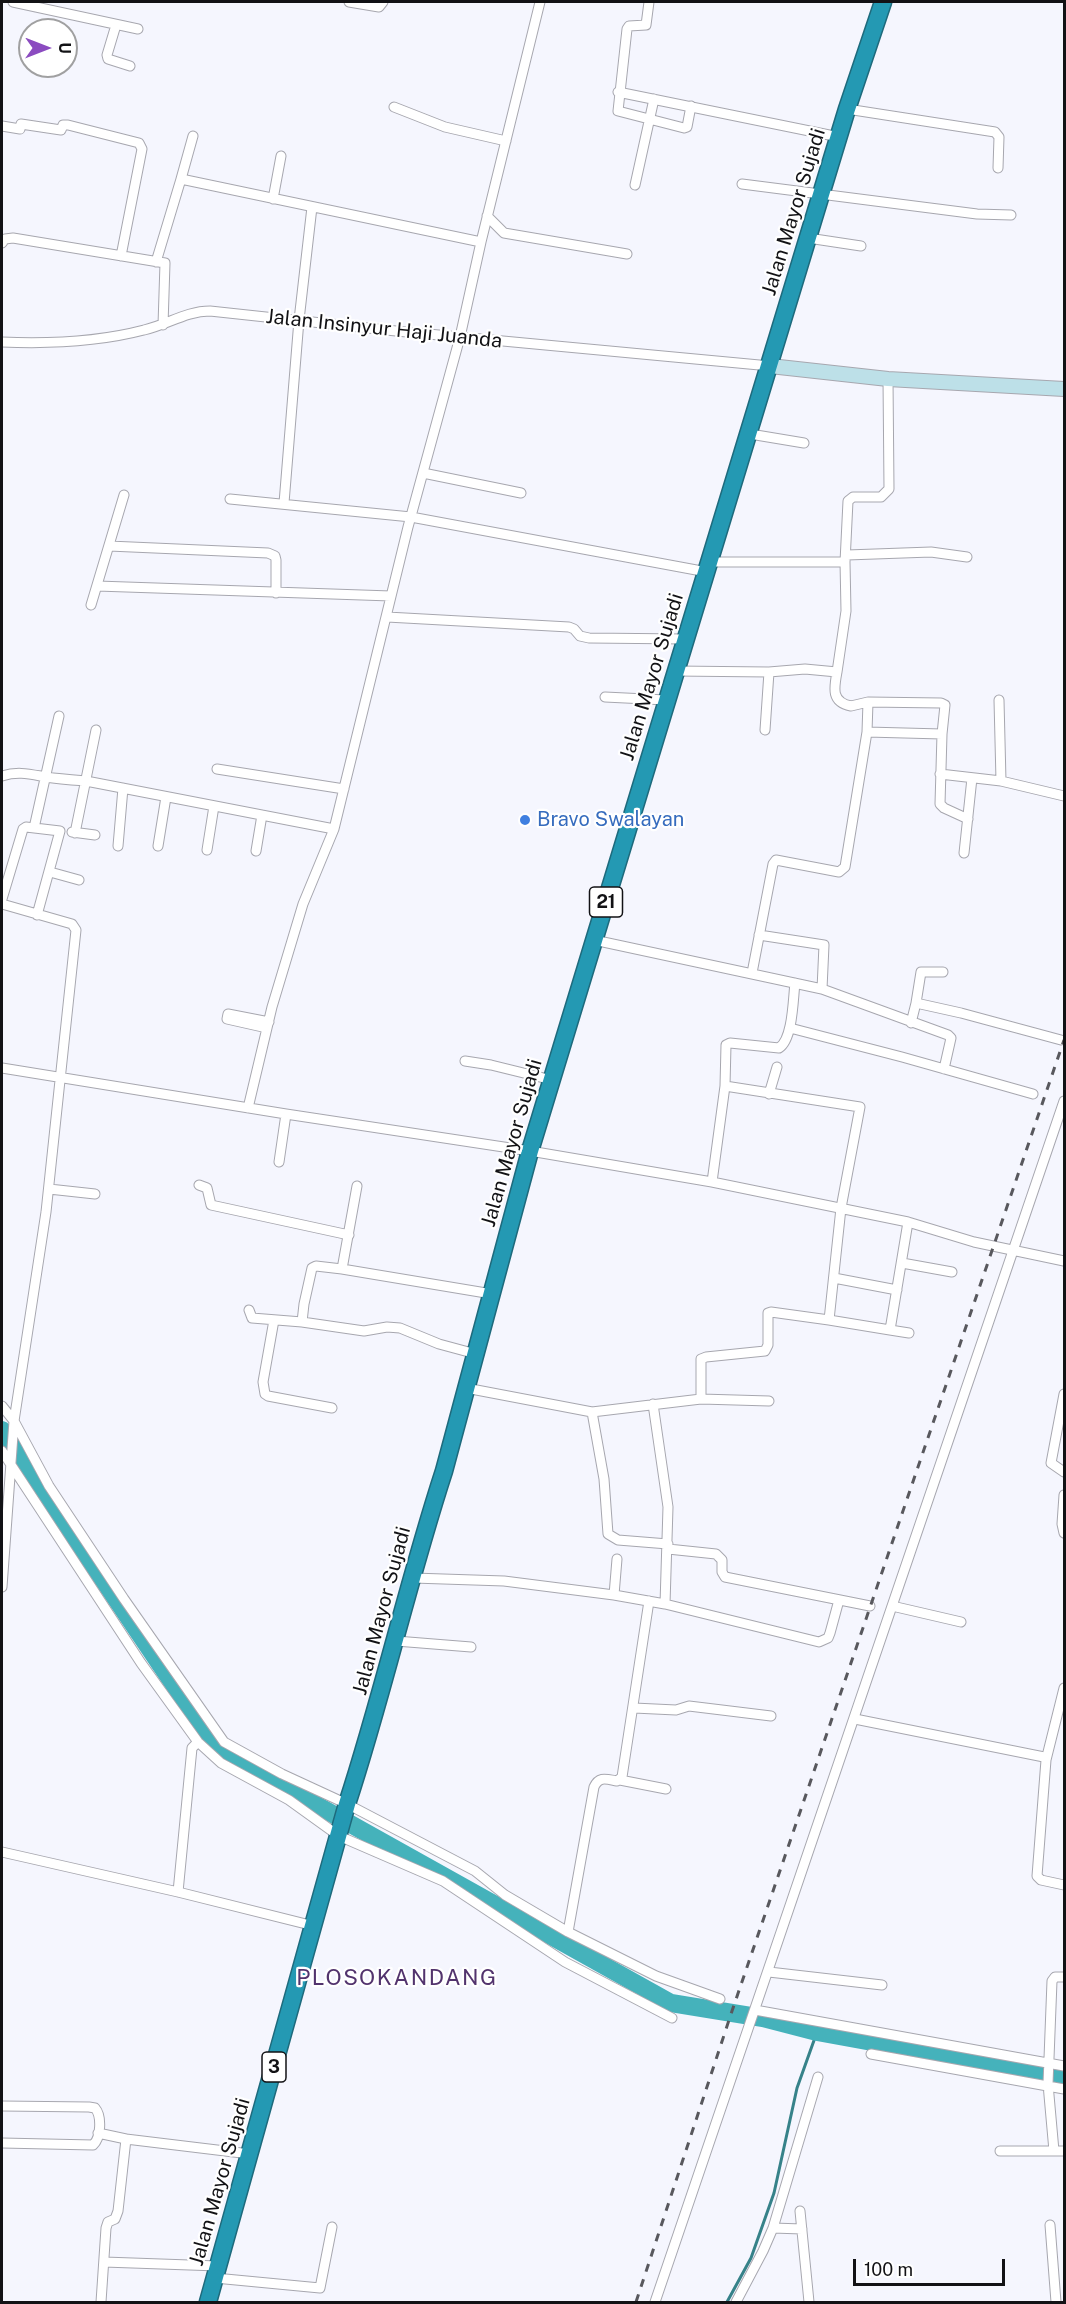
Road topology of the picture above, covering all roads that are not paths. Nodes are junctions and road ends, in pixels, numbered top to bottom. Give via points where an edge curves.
1 (13, 2) edge
2 (349, 2) edge
3 (383, 2) edge
4 (538, 2) edge
5 (649, 2) edge
6 (882, 2) edge
7 (116, 25) junction
8 (138, 29) dead end
9 (130, 66) dead end
10 (618, 92) junction
11 (654, 99) junction
12 (691, 106) junction
13 (394, 107) dead end
14 (847, 110) junction
15 (649, 120) junction
16 (2, 126) edge
17 (193, 136) dead end
18 (839, 137) junction
19 (506, 141) junction
20 (281, 156) dead end
21 (998, 168) dead end
22 (180, 180) junction
23 (742, 184) dead end
24 (635, 185) dead end
25 (822, 193) junction
26 (273, 199) junction
27 (312, 207) junction
28 (1011, 215) dead end
29 (487, 216) junction
30 (808, 238) junction
31 (481, 242) junction
32 (2, 243) edge
33 (861, 246) dead end
34 (627, 254) dead end
35 (121, 256) junction
36 (156, 262) junction
37 (298, 320) junction
38 (163, 325) junction
39 (460, 337) junction
40 (2, 342) edge
41 (770, 366) junction
42 (888, 379) junction
43 (1065, 389) edge
44 (750, 434) junction
45 (804, 443) dead end
46 (423, 473) junction
47 (521, 493) dead end
48 (124, 495) dead end
49 (230, 499) dead end
50 (284, 503) junction
51 (411, 517) junction
52 (109, 546) junction
53 (967, 557) dead end
54 (846, 559) junction
55 (709, 567) junction
56 (97, 586) junction
57 (276, 593) junction
58 (391, 596) junction
59 (91, 605) dead end
60 (387, 617) junction
61 (685, 639) junction
62 (675, 671) junction
63 (770, 672) junction
64 (837, 672) junction
65 (605, 697) dead end
66 (666, 700) junction
67 (999, 700) dead end
68 (868, 702) junction
69 (59, 716) dead end
70 (96, 730) dead end
71 (765, 730) dead end
72 (867, 732) junction
73 (942, 734) junction
74 (217, 769) dead end
75 (940, 774) junction
76 (2, 776) edge
77 (46, 777) junction
78 (972, 778) junction
79 (86, 781) junction
80 (1001, 781) junction
81 (123, 788) junction
82 (344, 789) junction
83 (166, 796) junction
84 (1065, 796) edge
85 (214, 806) junction
86 (262, 815) junction
87 (968, 819) junction
88 (34, 828) junction
89 (334, 829) junction
90 (60, 831) junction
91 (75, 833) junction
92 (95, 835) dead end
93 (118, 846) dead end
94 (158, 846) dead end
95 (207, 850) dead end
96 (256, 851) dead end
97 (964, 853) dead end
98 (50, 872) junction
99 (79, 880) dead end
100 (2, 899) edge
101 (2, 904) edge
102 (37, 915) junction
103 (759, 935) junction
104 (594, 940) junction
105 (943, 972) dead end
106 (752, 973) junction
107 (795, 983) junction
108 (822, 989) junction
109 (915, 1003) junction
110 (911, 1023) junction
111 (790, 1028) junction
112 (1060, 1040) dead end
113 (465, 1061) dead end
114 (777, 1067) dead end
115 (2, 1068) edge
116 (944, 1069) junction
117 (60, 1078) junction
118 (552, 1080) junction
119 (724, 1086) junction
120 (769, 1094) junction
121 (1032, 1094) dead end
122 (1065, 1101) edge
123 (248, 1108) junction
124 (286, 1114) junction
125 (530, 1151) junction
126 (279, 1162) dead end
127 (712, 1182) junction
128 (199, 1185) dead end
129 (357, 1186) dead end
130 (49, 1189) junction
131 (95, 1194) dead end
132 (841, 1208) junction
133 (908, 1222) junction
134 (349, 1235) junction
135 (1013, 1251) junction
136 (1065, 1261) edge
137 (902, 1263) junction
138 (342, 1269) junction
139 (952, 1272) dead end
140 (834, 1278) junction
141 (897, 1290) junction
142 (492, 1294) junction
143 (249, 1310) dead end
144 (274, 1320) junction
145 (829, 1320) junction
146 (302, 1322) junction
147 (890, 1330) junction
148 (909, 1333) dead end
149 (476, 1354) junction
150 (466, 1388) junction
151 (1065, 1394) edge
152 (701, 1399) junction
153 (769, 1401) dead end
154 (653, 1404) junction
155 (2, 1406) edge
156 (332, 1408) dead end
157 (592, 1412) junction
158 (14, 1424) junction
159 (2, 1451) edge
160 (11, 1461) junction
161 (1065, 1472) edge
162 (1065, 1495) edge
163 (1065, 1533) edge
164 (668, 1547) junction
165 (617, 1559) dead end
166 (413, 1578) junction
167 (2, 1587) edge
168 (614, 1595) junction
169 (839, 1600) junction
170 (650, 1601) junction
171 (665, 1604) junction
172 (870, 1606) dead end
173 (892, 1606) junction
174 (961, 1622) dead end
175 (396, 1641) junction
176 (471, 1647) dead end
177 (1065, 1688) edge
178 (634, 1708) junction
179 (771, 1716) dead end
180 (855, 1719) junction
181 (198, 1742) junction
182 (1046, 1760) junction
183 (620, 1780) junction
184 (666, 1789) dead end
185 (346, 1806) junction
186 (340, 1833) junction
187 (2, 1852) edge
188 (1065, 1885) edge
189 (178, 1892) junction
190 (314, 1926) junction
191 (568, 1932) junction
192 (769, 1972) junction
193 (1065, 1977) edge
194 (882, 1985) dead end
195 (720, 1999) dead end
196 (755, 2011) junction
197 (672, 2018) dead end
198 (871, 2054) dead end
199 (1049, 2065) junction
200 (1065, 2066) edge
201 (818, 2077) dead end
202 (1049, 2085) junction
203 (1065, 2089) edge
204 (2, 2106) edge
205 (98, 2133) junction
206 (126, 2139) junction
207 (2, 2143) edge
208 (1000, 2151) dead end
209 (1054, 2151) junction
210 (1065, 2151) edge
211 (250, 2154) junction
212 (800, 2211) dead end
213 (1050, 2225) dead end
214 (332, 2227) dead end
215 (773, 2228) junction
216 (802, 2229) junction
217 (104, 2262) junction
218 (216, 2272) junction
219 (101, 2302) edge
220 (208, 2302) edge
221 (655, 2302) edge
222 (736, 2302) edge
223 (809, 2302) edge
224 (1056, 2302) edge

1 - 7 street
2 - 3 street via 379,7
4 - 19 street
5 - 10 street via 646,25 627,29
6 - 14 highway, Jalan Mayor Sujadi / 21
7 - 8 street
7 - 9 street via 108,59
10 - 11 street
10 - 15 street via 618,111
11 - 12 street
11 - 15 street
12 - 15 street via 687,127
12 - 18 street
13 - 19 street via 445,126
14 - 18 highway, Jalan Mayor Sujadi / 21
14 - 21 street via 995,132 999,137
15 - 24 street
16 - 35 street via 20,129 21,124 61,130 68,124 139,142 142,149
17 - 22 street
18 - 25 highway, Jalan Mayor Sujadi / 21
19 - 29 street
20 - 26 street
22 - 26 street
22 - 36 street
23 - 25 street
25 - 28 street via 976,214
25 - 30 highway, Jalan Mayor Sujadi / 21
26 - 27 street
27 - 31 street
27 - 37 street
29 - 31 street
29 - 34 street via 504,233
30 - 33 street
30 - 41 highway, Jalan Mayor Sujadi / 21
31 - 39 street
32 - 35 street via 13,238
35 - 36 street
36 - 38 street via 165,263 166,267
37 - 38 street, Jalan Insinyur Haji Juanda via 197,311
37 - 39 street, Jalan Insinyur Haji Juanda
37 - 50 street
38 - 40 street, Jalan Insinyur Haji Juanda via 105,338
39 - 41 street, Jalan Insinyur Haji Juanda
39 - 46 street
41 - 42 main road
41 - 44 highway, Jalan Mayor Sujadi / 21
42 - 43 main road
42 - 54 street via 889,489 881,497 853,497 848,501
44 - 45 street
44 - 55 highway, Jalan Mayor Sujadi / 21
46 - 47 street
46 - 51 street
48 - 52 street
49 - 50 street
50 - 51 street
51 - 55 street
51 - 58 street
52 - 56 street
52 - 57 street via 268,553 276,560
53 - 54 street via 931,552
54 - 55 street
54 - 64 street via 846,611
55 - 61 highway, Jalan Mayor Sujadi / 21
56 - 57 street
56 - 59 street
57 - 58 street
58 - 60 street
60 - 61 street via 569,627 589,638
60 - 82 street
61 - 62 highway, Jalan Mayor Sujadi / 21
62 - 63 street
62 - 66 highway, Jalan Mayor Sujadi / 21
63 - 64 street
63 - 71 street
64 - 68 street via 837,700 851,706
65 - 66 street
66 - 104 highway, Jalan Mayor Sujadi / 21
67 - 80 street
68 - 72 street
68 - 73 street via 941,703 945,705
69 - 77 street
70 - 79 street
72 - 73 street
72 - 103 street via 845,867 839,872 776,860
73 - 75 street
74 - 82 street
75 - 78 street
75 - 87 street via 940,804
76 - 77 street via 25,772
77 - 79 street
77 - 88 street
78 - 80 street
78 - 87 street
79 - 81 street
79 - 91 street
80 - 84 street
81 - 83 street
81 - 93 street
82 - 89 street
83 - 85 street
83 - 94 street
85 - 86 street
85 - 95 street
86 - 89 street
86 - 96 street
87 - 97 street
88 - 90 street
88 - 100 street via 23,829
89 - 123 street via 303,904
90 - 91 street
90 - 98 street
91 - 92 street
98 - 99 street
98 - 102 street
101 - 102 street
102 - 117 street via 72,924 76,930
103 - 106 street
103 - 108 street via 824,945
104 - 106 street
104 - 118 highway, Jalan Mayor Sujadi / 21
105 - 109 street via 921,972
106 - 107 street
107 - 108 street
107 - 111 street
108 - 110 street
109 - 110 street
109 - 112 street
110 - 116 street via 951,1038
111 - 116 street
111 - 119 street via 786,1042 779,1048 726,1045
113 - 118 street
114 - 120 street
115 - 117 street
116 - 121 street
117 - 123 street
117 - 130 street
118 - 125 highway, Jalan Mayor Sujadi / 21
119 - 120 street
119 - 127 street
120 - 132 street via 860,1107
122 - 135 street
123 - 124 street
124 - 125 street
124 - 126 street
125 - 127 street
125 - 142 highway, Jalan Mayor Sujadi / 21
127 - 132 street
128 - 134 street via 209,1191 211,1205
129 - 134 street
130 - 131 street
130 - 158 street
132 - 133 street
132 - 140 street
133 - 135 street
133 - 137 street
134 - 138 street
135 - 136 street
135 - 173 street
137 - 139 street
137 - 141 street
138 - 142 street
138 - 146 street via 312,1268
140 - 141 street
140 - 145 street
141 - 147 street
142 - 149 highway, Jalan Mayor Sujadi / 21
143 - 144 street via 252,1318
144 - 146 street
144 - 156 street via 264,1394
145 - 147 street
145 - 152 street via 768,1313 765,1351 701,1359
146 - 149 street via 364,1331 400,1328
147 - 148 street
149 - 150 highway, Jalan Mayor Sujadi / 21
150 - 157 street
150 - 166 highway, Jalan Mayor Sujadi / 21
151 - 161 street via 1051,1463
152 - 153 street
152 - 154 street
154 - 157 street
154 - 164 street via 668,1507
155 - 158 street
157 - 164 street via 604,1479 608,1534 618,1540
158 - 160 street
158 - 185 street via 49,1486 224,1742
159 - 160 street
160 - 167 street
160 - 181 street via 141,1663
162 - 163 street
164 - 169 street via 716,1554 722,1560 725,1578
164 - 171 street
165 - 168 street
166 - 168 street via 504,1581
166 - 175 highway, Jalan Mayor Sujadi / 21
168 - 170 street
169 - 171 street via 828,1638 819,1642
169 - 172 street
170 - 171 street
170 - 178 street
173 - 174 street
173 - 180 street
175 - 176 street
175 - 185 highway, Jalan Mayor Sujadi / 21
177 - 182 street
178 - 179 street via 676,1710 689,1706
178 - 183 street
180 - 182 street
180 - 192 street
181 - 186 street via 221,1763
181 - 189 street via 192,1748
182 - 188 street via 1037,1876
183 - 184 street
183 - 191 street via 602,1779 594,1787
185 - 186 highway, Jalan Mayor Sujadi / 3
185 - 191 street via 475,1871 505,1895
186 - 190 highway, Jalan Mayor Sujadi / 3
186 - 197 street via 443,1881 566,1962
187 - 189 street
189 - 190 street
190 - 211 highway, Jalan Mayor Sujadi / 3
191 - 195 street via 656,1976
192 - 194 street
192 - 196 street
193 - 199 street via 1052,1981
196 - 199 street
196 - 221 street
198 - 202 street
199 - 200 street
199 - 202 street
201 - 215 street
202 - 203 street
202 - 209 street
204 - 205 street via 94,2108 99,2116
205 - 206 street
205 - 207 street via 96,2143 86,2146
206 - 211 street
206 - 217 street via 118,2211 106,2228
208 - 209 street
209 - 210 street
211 - 218 highway, Jalan Mayor Sujadi / 3
212 - 216 street
213 - 224 street
214 - 218 street via 320,2288
215 - 216 street
215 - 222 street
216 - 223 street
217 - 218 street
217 - 219 street
218 - 220 highway, Jalan Mayor Sujadi / 3

